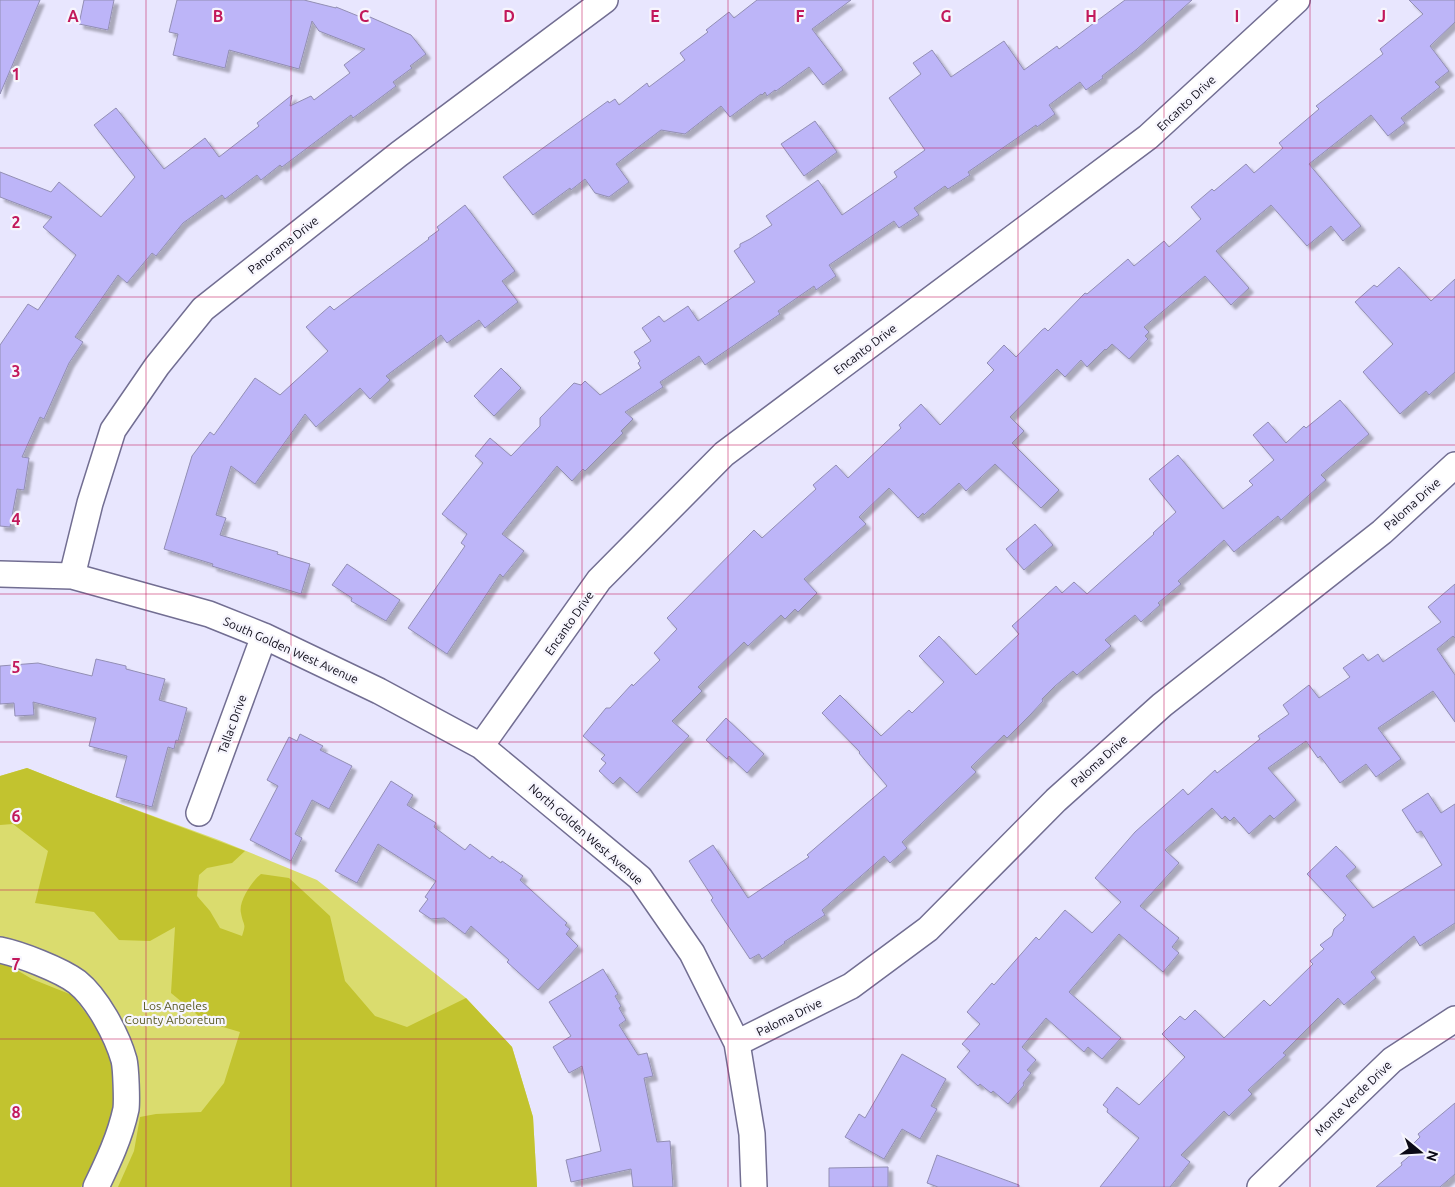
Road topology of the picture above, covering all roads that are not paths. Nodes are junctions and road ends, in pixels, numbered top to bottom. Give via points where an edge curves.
1 (605, 0) edge
2 (1297, 0) edge
3 (1455, 465) edge
4 (0, 574) edge
5 (72, 576) junction
6 (264, 636) junction
7 (481, 746) junction
8 (199, 813) dead end
9 (0, 950) edge
10 (1455, 1019) edge
11 (736, 1043) junction
12 (96, 1187) edge
13 (754, 1187) edge
14 (1260, 1187) edge

1 - 5 street, Panorama Drive via 399,154 202,309 113,430
2 - 7 street, Encanto Drive via 1148,137 724,454 599,580
3 - 11 street, Paloma Drive via 1382,532 1162,705 1056,800 928,929 851,986
4 - 5 street, South Golden West Avenue
5 - 6 street, South Golden West Avenue via 209,614
6 - 7 street, South Golden West Avenue via 380,691
6 - 8 street, Tallac Drive
7 - 11 street, North Golden West Avenue via 640,878 692,953
9 - 12 street via 44,965 77,982 98,1004 124,1060 126,1107 115,1147
10 - 14 street, Monte Verde Drive via 1392,1060
11 - 13 street, North Golden West Avenue via 752,1134

